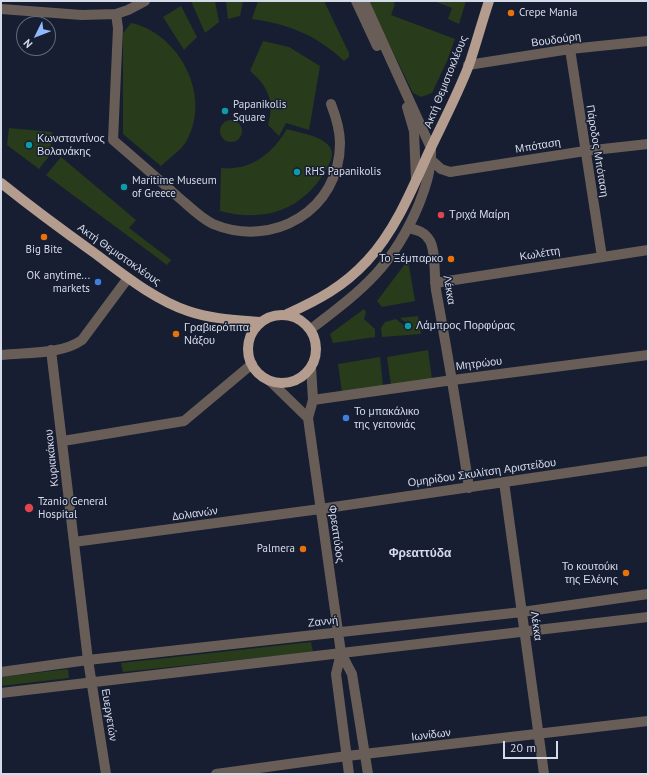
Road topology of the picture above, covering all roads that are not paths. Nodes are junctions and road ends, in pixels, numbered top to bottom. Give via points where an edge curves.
1 (145, 1) edge
2 (356, 1) edge
3 (364, 1) edge
4 (489, 1) edge
5 (1, 9) edge
6 (116, 14) junction
7 (648, 41) edge
8 (570, 49) junction
9 (468, 65) junction
10 (331, 104) dead end
11 (648, 144) edge
12 (585, 151) junction
13 (431, 157) junction
14 (416, 180) junction
15 (1, 183) edge
16 (408, 228) junction
17 (648, 250) edge
18 (602, 257) junction
19 (128, 278) junction
20 (435, 283) junction
21 (287, 314) junction
22 (260, 322) junction
23 (311, 329) junction
24 (51, 350) junction
25 (1, 355) edge
26 (648, 356) edge
27 (252, 364) junction
28 (311, 367) junction
29 (453, 380) junction
30 (270, 381) junction
31 (313, 400) junction
32 (308, 418) junction
33 (63, 441) junction
34 (648, 461) edge
35 (504, 482) junction
36 (469, 488) junction
37 (320, 509) junction
38 (74, 542) junction
39 (648, 594) edge
40 (522, 612) junction
41 (648, 617) edge
42 (338, 632) junction
43 (525, 632) junction
44 (341, 654) junction
45 (88, 660) junction
46 (1, 672) edge
47 (92, 683) junction
48 (1, 693) edge
49 (648, 721) edge
50 (539, 735) junction
51 (365, 755) junction
52 (347, 756) junction
53 (106, 774) edge
54 (216, 774) edge
55 (349, 774) edge
56 (368, 774) edge
57 (544, 774) edge

1 - 6 street
2 - 14 street via 407,108 414,131
3 - 13 street
4 - 9 main road, Ακτή Θεμιστοκλέους
5 - 6 street
6 - 10 street via 118,28 113,140 211,223 234,231 270,230 293,222 313,207 334,177 340,154 339,130
7 - 8 street, Βουδούρη
8 - 9 street, Βουδούρη
8 - 12 street, Πάροδος Μπόταση
9 - 13 main road, Ακτή Θεμιστοκλέους
11 - 12 street, Μπόταση
12 - 13 street, Μπόταση via 450,172 441,169
12 - 18 street, Πάροδος Μπόταση
13 - 14 main road, Ακτή Θεμιστοκλέους
13 - 16 street via 424,190
14 - 21 main road, Ακτή Θεμιστοκλέους via 384,239 367,261 322,298
15 - 19 main road, Ακτή Θεμιστοκλέους
16 - 20 street, Λέκκα via 426,234 431,243
16 - 23 street via 380,272
17 - 18 street, Κωλέττη
18 - 20 street, Κωλέττη
19 - 22 main road, Ακτή Θεμιστοκλέους via 187,310 221,318
19 - 24 street via 82,340 72,346
20 - 29 street, Λέκκα
21 - 22 main road via 269,317
21 - 23 main road via 298,318
22 - 27 main road via 252,332 249,342 248,353
23 - 28 main road via 317,352
24 - 25 street
24 - 33 street, Κυριακάκου
26 - 29 street, Μητρώου
27 - 30 main road
27 - 33 street via 184,422
28 - 30 main road via 305,375 296,380 286,383
28 - 31 street, Φρεαττύδος
29 - 31 street, Μητρώου
29 - 36 street, Λέκκα
30 - 32 street
31 - 32 street, Φρεαττύδος
32 - 37 street, Φρεαττύδος
33 - 38 street, Κυριακάκου
34 - 35 street, Ομηρίδου Σκυλίτση Αριστείδου
35 - 36 street, Ομηρίδου Σκυλίτση Αριστείδου
35 - 40 street, Λέκκα
36 - 37 street, Ομηρίδου Σκυλίτση Αριστείδου
37 - 38 street, Δολιανών
37 - 42 street, Φρεαττύδος
38 - 45 street, Κυριακάκου
39 - 40 street, Ζαννή
40 - 42 street, Ζαννή
40 - 43 street, Λέκκα
41 - 43 street
42 - 44 street, Φρεαττύδος
42 - 45 street, Ζαννή
43 - 44 street
43 - 50 street, Λέκκα
44 - 47 street
44 - 51 street, Φρεαττύδος via 352,674
44 - 52 street, Φρεαττύδος via 336,674
45 - 46 street, Ζαννή
45 - 47 street, Ευεργετών
47 - 48 street
47 - 53 street, Ευεργετών
49 - 50 street, Ιωνίδων
50 - 51 street, Ιωνίδων
50 - 57 street, Λέκκα
51 - 52 street, Ιωνίδων
51 - 56 street, Φρεαττύδος
52 - 54 street, Ιωνίδων
52 - 55 street, Φρεαττύδος

